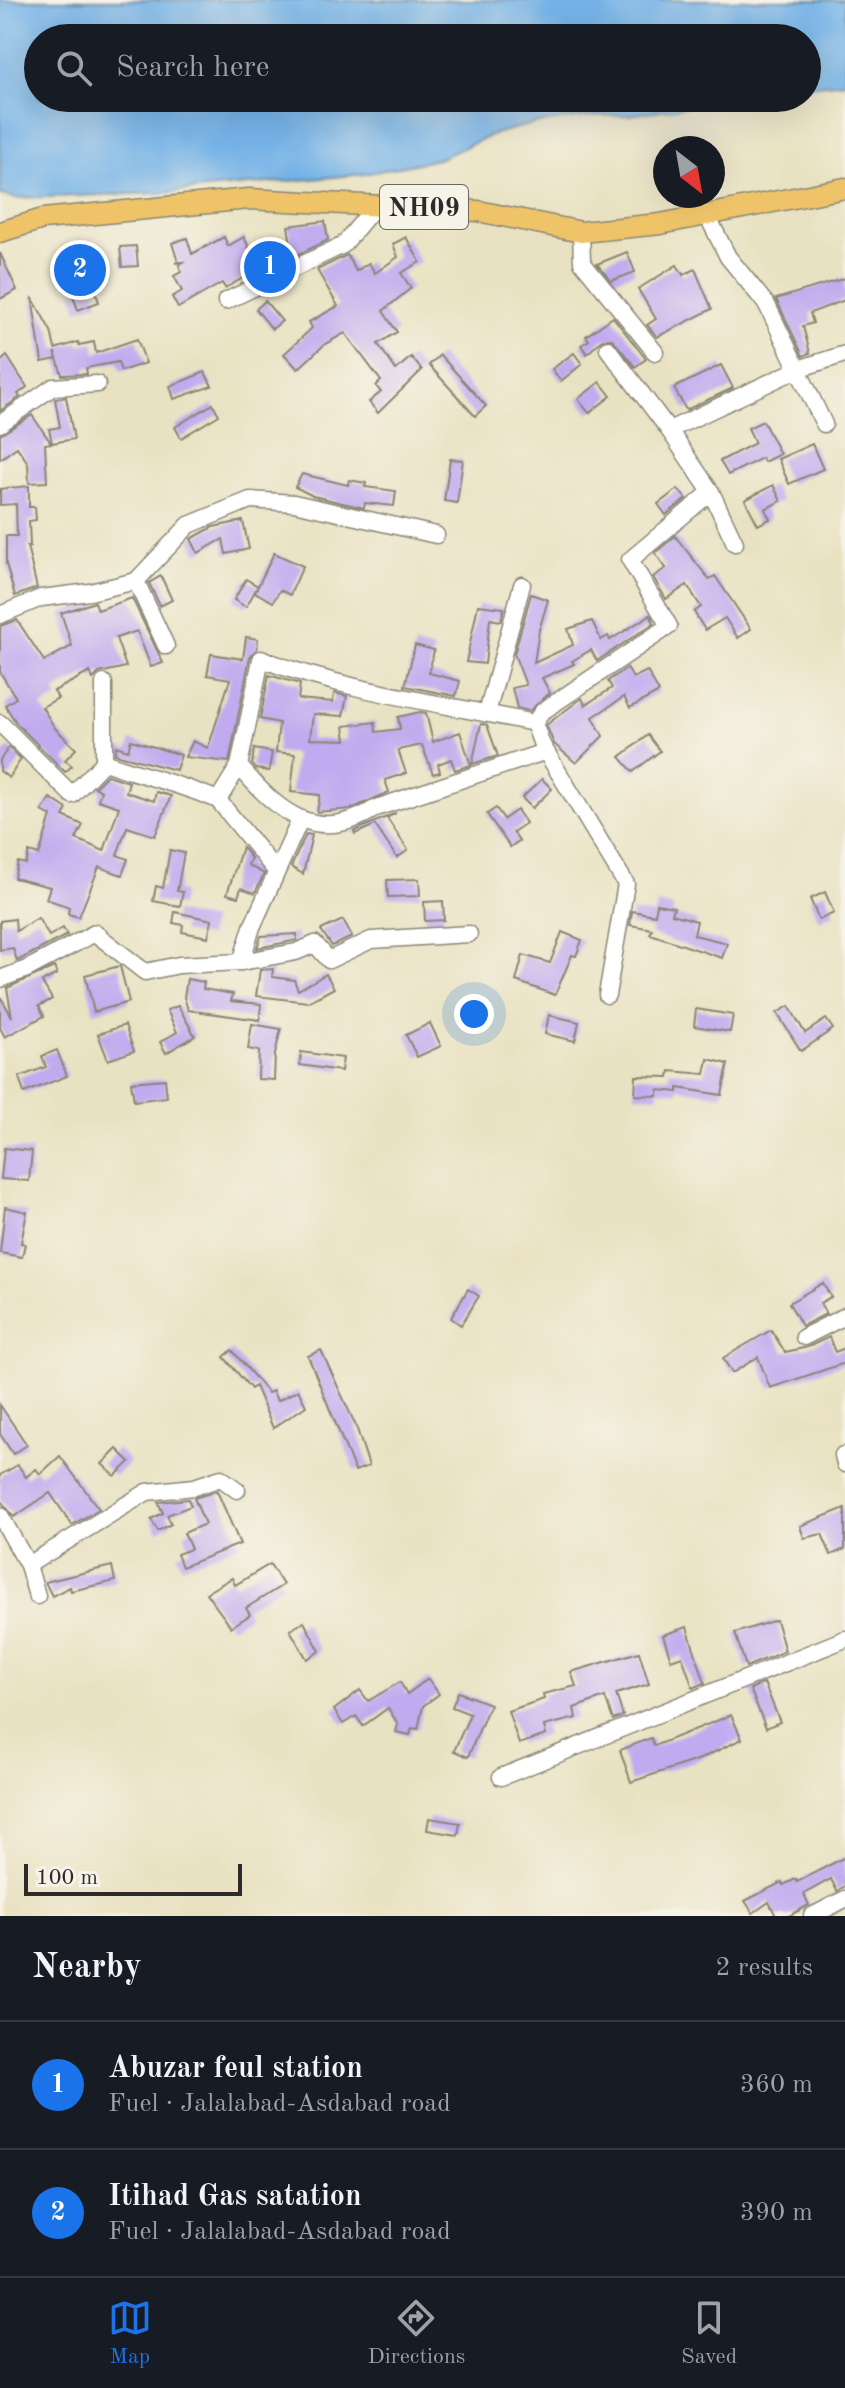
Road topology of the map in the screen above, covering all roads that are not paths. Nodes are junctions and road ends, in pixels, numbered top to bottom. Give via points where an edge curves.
1 (845, 188) edge
2 (377, 204) junction
3 (707, 215) junction
4 (0, 232) edge
5 (581, 232) junction
6 (226, 301) dead end
7 (608, 349) dead end
8 (655, 352) dead end
9 (845, 354) edge
10 (798, 369) junction
11 (97, 384) dead end
12 (0, 424) edge
13 (824, 424) dead end
14 (669, 430) junction
15 (711, 492) junction
16 (436, 535) dead end
17 (735, 543) dead end
18 (136, 581) junction
19 (522, 585) dead end
20 (0, 615) edge
21 (166, 646) dead end
22 (104, 683) dead end
23 (487, 713) junction
24 (0, 723) edge
25 (534, 723) junction
26 (542, 745) junction
27 (104, 762) junction
28 (239, 766) junction
29 (218, 800) junction
30 (300, 820) junction
31 (276, 871) junction
32 (469, 934) dead end
33 (241, 962) junction
34 (0, 979) edge
35 (607, 995) dead end
36 (845, 1316) edge
37 (804, 1337) dead end
38 (237, 1490) dead end
39 (0, 1515) edge
40 (28, 1565) junction
41 (37, 1596) dead end
42 (845, 1639) edge
43 (501, 1777) dead end
44 (845, 1899) edge
45 (812, 1916) edge

1 - 3 main road, NH09
2 - 4 main road, NH09 via 249,199 43,219
2 - 5 main road, NH09 via 478,211
2 - 6 street via 343,245
3 - 5 main road, NH09
3 - 10 street via 728,257 767,305
5 - 8 street via 582,262
7 - 14 street
9 - 10 street
10 - 13 street
10 - 14 street
11 - 12 street via 53,387
14 - 15 street
15 - 17 street
15 - 25 street via 630,560 669,626 543,711
16 - 18 street via 294,503 250,500 189,525
18 - 20 street via 41,598
18 - 21 street
19 - 23 street
22 - 27 street
23 - 25 street
23 - 28 street via 302,675 261,659
24 - 27 street via 72,795
25 - 26 street
26 - 30 street via 544,752 376,808 353,823
26 - 35 street via 626,884
27 - 29 street via 177,782
28 - 29 street
28 - 30 street via 262,793
29 - 31 street
30 - 31 street
31 - 33 street
32 - 33 street via 371,940 329,960 315,944
33 - 34 street via 145,972 95,933
36 - 37 street
38 - 40 street via 221,1478 147,1492
39 - 40 street
40 - 41 street
42 - 43 street
44 - 45 street

